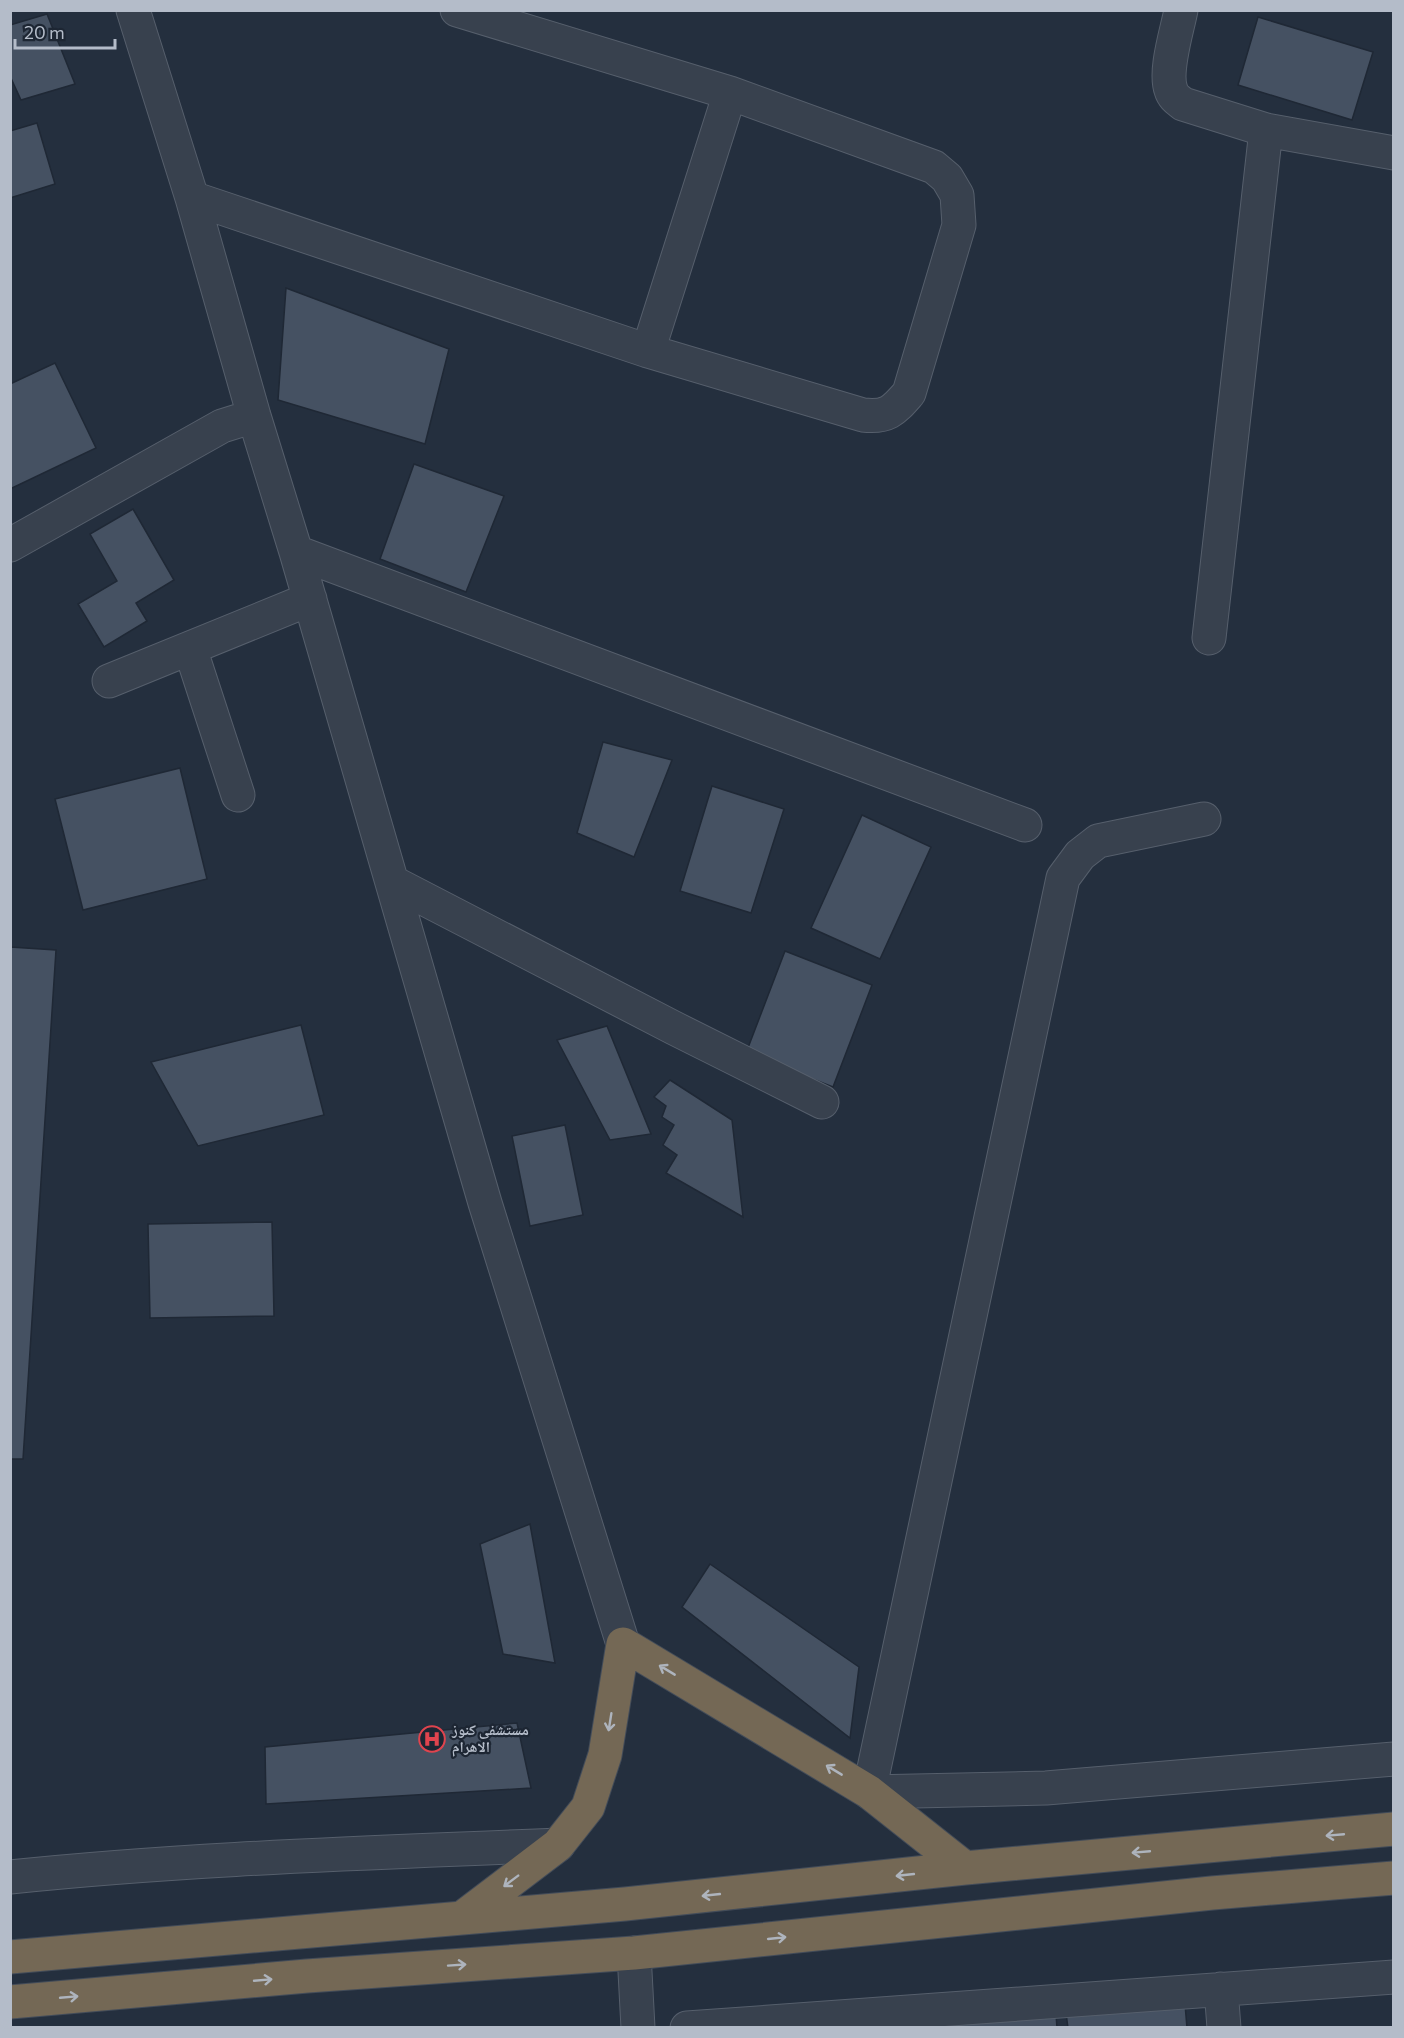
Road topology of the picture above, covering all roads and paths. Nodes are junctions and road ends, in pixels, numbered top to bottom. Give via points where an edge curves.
1 (133, 10) edge
2 (457, 10) edge
3 (1181, 10) edge
4 (730, 93) junction
5 (1266, 130) junction
6 (1394, 153) edge
7 (192, 198) junction
8 (648, 351) junction
9 (254, 416) junction
10 (10, 545) edge
11 (296, 552) junction
12 (310, 599) junction
13 (1209, 638) dead end
14 (190, 648) junction
15 (109, 681) dead end
16 (238, 795) dead end
17 (1204, 819) dead end
18 (1025, 825) dead end
19 (392, 882) junction
20 (822, 1102) dead end
21 (623, 1644) junction
22 (1394, 1759) edge
23 (869, 1792) junction
24 (1394, 1829) edge
25 (558, 1845) junction
26 (965, 1868) junction
27 (10, 1877) edge
28 (1394, 1878) edge
29 (462, 1918) junction
30 (634, 1953) junction
31 (10, 1957) edge
32 (1394, 1977) edge
33 (1221, 1989) junction
34 (10, 2002) edge
35 (638, 2028) edge
36 (687, 2028) edge
37 (1224, 2028) edge

1 - 7 street
2 - 4 street
3 - 5 street via 1168,77 1175,98 1195,109
4 - 8 street
4 - 8 street via 934,167 947,178 957,195 959,225 909,393 895,410 864,415
5 - 6 street
5 - 13 street
7 - 8 street
7 - 9 street
9 - 10 street via 222,426
9 - 11 street
11 - 12 street
11 - 18 street
12 - 14 street
12 - 19 street
14 - 15 street
14 - 16 street
17 - 23 street via 1098,841 1080,855 1063,878
19 - 20 street
19 - 21 street via 485,1203
23 -> 21 highway
21 -> 25 highway via 605,1755 588,1807
22 - 23 street via 1046,1788
23 - 26 highway
24 -> 26 highway
25 - 27 street via 317,1855
25 -> 29 highway
26 -> 29 highway via 625,1905
30 -> 28 highway
29 - 31 highway
34 -> 30 highway
30 - 35 street
32 - 33 street
33 - 36 street
33 - 37 street

